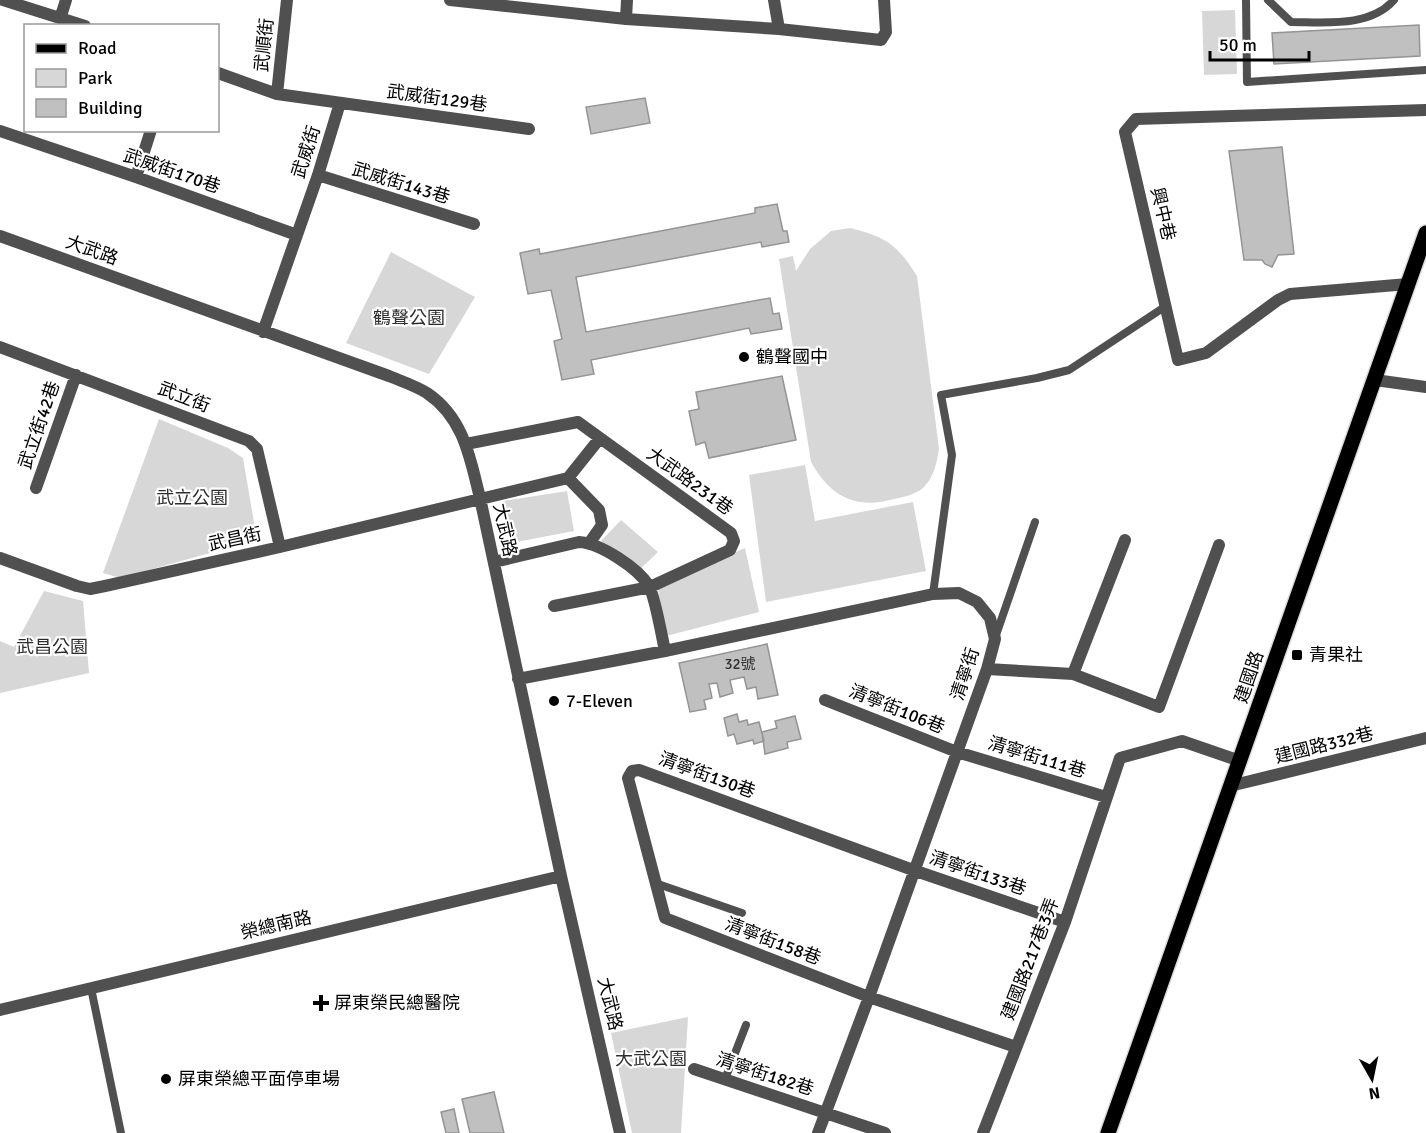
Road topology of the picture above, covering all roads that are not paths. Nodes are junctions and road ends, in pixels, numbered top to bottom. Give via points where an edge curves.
1 (3, 0) edge
2 (66, 0) edge
3 (287, 0) edge
4 (450, 0) edge
5 (627, 0) edge
6 (774, 0) edge
7 (884, 0) edge
8 (1246, 0) edge
9 (1268, 0) edge
10 (1394, 0) edge
11 (61, 16) junction
12 (626, 19) junction
13 (80, 24) edge
14 (779, 29) junction
15 (1426, 70) edge
16 (219, 73) edge
17 (277, 94) junction
18 (340, 103) junction
19 (1426, 110) edge
20 (529, 129) dead end
21 (0, 131) edge
22 (150, 132) edge
23 (318, 175) junction
24 (136, 177) junction
25 (474, 224) dead end
26 (1426, 233) edge
27 (297, 235) junction
28 (0, 236) edge
29 (1408, 284) junction
30 (1166, 306) junction
31 (263, 332) junction
32 (0, 347) edge
33 (76, 375) junction
34 (1375, 380) junction
35 (1426, 387) edge
36 (600, 438) junction
37 (466, 444) junction
38 (568, 478) junction
39 (36, 488) dead end
40 (480, 498) junction
41 (1035, 522) dead end
42 (1125, 540) dead end
43 (590, 542) junction
44 (1219, 544) dead end
45 (280, 548) junction
46 (0, 558) edge
47 (494, 562) junction
48 (650, 587) junction
49 (933, 594) junction
50 (554, 606) dead end
51 (995, 639) junction
52 (665, 651) junction
53 (987, 669) junction
54 (1073, 674) junction
55 (518, 679) junction
56 (825, 700) dead end
57 (1426, 738) edge
58 (957, 752) junction
59 (1240, 761) junction
60 (1230, 786) junction
61 (1106, 797) junction
62 (913, 870) junction
63 (561, 876) junction
64 (655, 883) junction
65 (742, 913) dead end
66 (665, 918) joint
67 (1065, 922) junction
68 (91, 988) junction
69 (869, 997) junction
70 (0, 1010) edge
71 (746, 1025) dead end
72 (1016, 1047) junction
73 (694, 1070) dead end
74 (725, 1079) junction
75 (825, 1112) junction
76 (121, 1133) edge
77 (620, 1133) edge
78 (818, 1133) edge
79 (885, 1133) edge
80 (983, 1133) edge
81 (1108, 1133) edge

1 - 11 street
2 - 11 street
3 - 17 street, 武順街
4 - 12 street
5 - 12 street
6 - 14 street
7 - 14 street via 886,32 880,40
8 - 15 lane via 1247,82
9 - 10 lane via 1291,21 1344,22 1355,22
11 - 13 street
12 - 14 street
16 - 17 street, 武威街
17 - 18 street, 武威街
18 - 20 street, 武威街129巷
18 - 23 street, 武威街
19 - 30 street, 興中巷 via 1136,119 1125,132
21 - 24 street, 武威街170巷
22 - 24 street
23 - 25 street, 武威街143巷
23 - 27 street, 武威街
24 - 27 street, 武威街170巷
26 - 29 main road, 建國路
27 - 31 street, 武威街
28 - 31 street, 大武路
29 - 30 street, 興中巷 via 1290,294 1206,353 1178,360
29 - 34 main road, 建國路
30 - 49 lane via 1069,370 941,395 952,455
31 - 37 street, 大武路 via 427,393 453,416
32 - 33 street, 武立街
33 - 39 street, 武立街42巷
33 - 45 street, 武立街 via 249,441 257,449
34 - 35 street
34 - 59 main road, 建國路
36 - 37 street, 大武路231巷 via 578,422
36 - 38 street
36 - 48 street, 大武路231巷 via 731,533 734,541 730,550
37 - 40 street, 大武路
38 - 40 street
38 - 43 street via 599,510 602,525
40 - 45 street, 武昌街
40 - 47 street, 大武路
41 - 51 lane
42 - 54 street
43 - 47 street
43 - 48 street via 605,548
44 - 54 street via 1159,707
45 - 46 street, 武昌街 via 90,589
47 - 55 street, 大武路
48 - 50 street, 大武路231巷
48 - 52 street
49 - 51 street, 清寧街 via 958,593 977,602 990,618
49 - 52 street, 清寧街
51 - 53 street, 清寧街
52 - 55 street, 清寧街
53 - 54 street
53 - 58 street, 清寧街
55 - 63 street, 大武路
56 - 58 street, 清寧街106巷
57 - 60 street, 建國路332巷
58 - 61 street, 清寧街111巷
58 - 62 street, 清寧街
59 - 60 main road, 建國路
59 - 61 street, 建國路217巷3弄 via 1182,741 1120,758
60 - 81 main road, 建國路
61 - 67 street, 建國路217巷3弄
62 - 64 street, 清寧街130巷 via 639,770 632,771 629,785
62 - 67 street, 清寧街133巷
62 - 69 street, 清寧街
63 - 68 street, 榮總南路
63 - 77 street, 大武路
64 - 65 lane
64 - 66 street, 清寧街130巷
66 - 69 street, 清寧街158巷
67 - 72 street, 建國路217巷3弄
68 - 70 street, 榮總南路
68 - 76 lane
69 - 72 street, 清寧街158巷
69 - 75 street, 清寧街
71 - 74 lane
72 - 80 street, 建國路217巷3弄
73 - 74 street, 清寧街182巷
74 - 75 street, 清寧街182巷
75 - 78 street, 清寧街
75 - 79 street, 清寧街182巷

